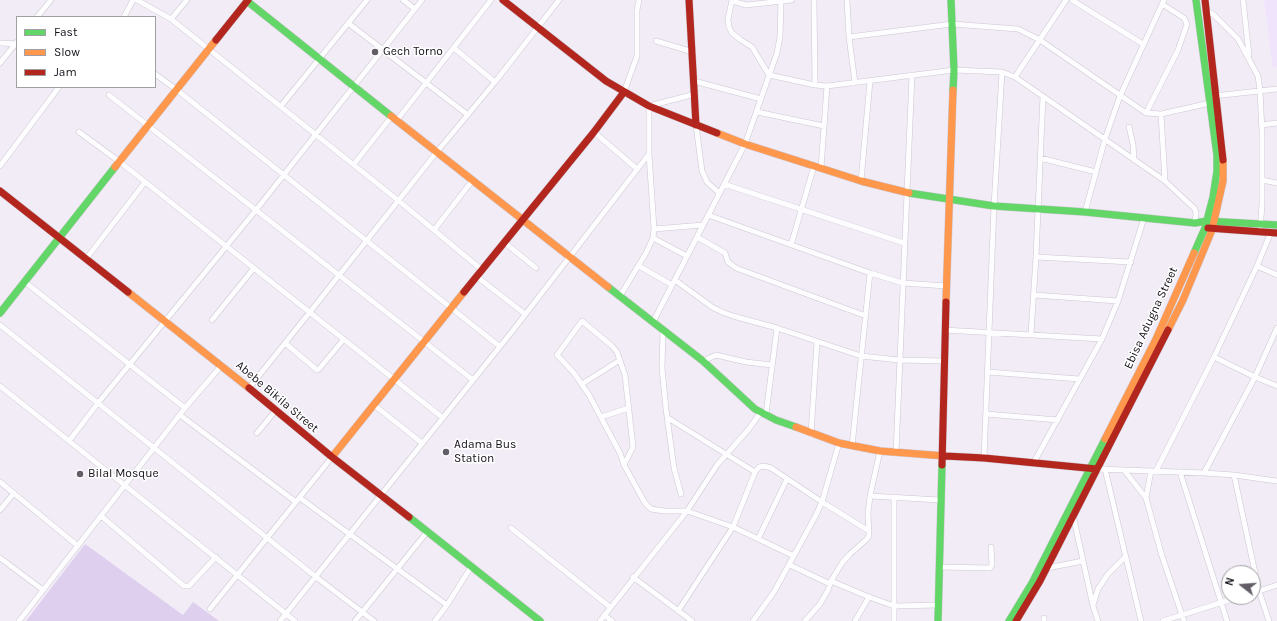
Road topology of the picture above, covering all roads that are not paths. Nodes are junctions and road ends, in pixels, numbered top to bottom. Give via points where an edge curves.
1 (51, 0) edge
2 (133, 0) edge
3 (137, 0) edge
4 (187, 0) edge
5 (247, 0) edge
6 (367, 0) edge
7 (403, 0) edge
8 (422, 0) edge
9 (491, 0) edge
10 (503, 0) edge
11 (559, 0) edge
12 (639, 0) edge
13 (689, 0) edge
14 (732, 0) edge
15 (781, 0) edge
16 (792, 0) edge
17 (814, 0) edge
18 (847, 0) edge
19 (951, 0) edge
20 (1066, 0) edge
21 (1072, 0) edge
22 (1196, 0) edge
23 (1205, 0) edge
24 (1243, 0) edge
25 (1163, 2) edge
26 (415, 9) junction
27 (1207, 11) junction
28 (38, 16) edge
29 (125, 16) edge
30 (171, 19) junction
31 (348, 23) junction
32 (952, 24) junction
33 (538, 28) junction
34 (849, 37) junction
35 (1040, 40) junction
36 (656, 42) dead end
37 (0, 43) edge
38 (16, 43) edge
39 (1143, 44) junction
40 (454, 48) junction
41 (209, 49) junction
42 (383, 50) junction
43 (693, 52) junction
44 (319, 58) junction
45 (1250, 59) junction
46 (0, 63) edge
47 (954, 70) junction
48 (1002, 72) junction
49 (156, 75) edge
50 (769, 75) junction
51 (912, 76) junction
52 (1016, 77) junction
53 (694, 81) junction
54 (870, 81) junction
55 (496, 82) junction
56 (426, 83) junction
57 (855, 83) junction
58 (815, 85) junction
59 (354, 86) junction
60 (828, 86) junction
61 (59, 88) edge
62 (1277, 89) edge
63 (177, 90) junction
64 (1260, 91) junction
65 (624, 92) junction
66 (695, 94) junction
67 (109, 96) dead end
68 (1043, 96) junction
69 (1120, 96) junction
70 (761, 99) junction
71 (1211, 99) junction
72 (281, 106) junction
73 (648, 106) junction
74 (757, 112) junction
75 (1146, 113) junction
76 (1161, 114) junction
77 (468, 115) junction
78 (395, 118) junction
79 (1277, 123) edge
80 (696, 125) junction
81 (1261, 125) junction
82 (148, 126) junction
83 (824, 126) junction
84 (1129, 127) dead end
85 (79, 132) dead end
86 (594, 132) junction
87 (316, 134) junction
88 (1105, 139) junction
89 (745, 144) junction
90 (436, 153) junction
91 (649, 154) junction
92 (1040, 158) junction
93 (1134, 160) junction
94 (120, 162) junction
95 (354, 164) junction
96 (0, 166) edge
97 (817, 167) junction
98 (637, 169) junction
99 (1096, 172) junction
100 (284, 175) junction
101 (1262, 180) junction
102 (472, 181) junction
103 (861, 181) junction
104 (1165, 181) junction
105 (145, 182) junction
106 (1277, 183) edge
107 (724, 184) junction
108 (0, 191) edge
109 (719, 193) junction
110 (908, 193) junction
111 (949, 199) junction
112 (400, 201) junction
113 (994, 206) junction
114 (1038, 208) junction
115 (256, 210) junction
116 (802, 210) junction
117 (1085, 212) junction
118 (708, 215) junction
119 (1144, 218) junction
120 (522, 220) junction
121 (1205, 224) junction
122 (1261, 224) junction
123 (703, 225) junction
124 (1277, 225) edge
125 (654, 229) junction
126 (434, 230) junction
127 (1260, 232) junction
128 (1274, 232) edge
129 (697, 237) junction
130 (60, 238) junction
131 (653, 238) junction
132 (367, 241) junction
133 (504, 242) junction
134 (904, 243) junction
135 (791, 245) junction
136 (226, 246) junction
137 (687, 256) junction
138 (570, 257) junction
139 (1036, 257) junction
140 (86, 259) junction
141 (1130, 262) junction
142 (639, 266) junction
143 (1257, 266) junction
144 (254, 268) junction
145 (536, 268) dead end
146 (482, 270) junction
147 (870, 273) junction
148 (1277, 275) edge
149 (340, 276) junction
150 (476, 276) junction
151 (675, 280) junction
152 (24, 282) junction
153 (903, 283) junction
154 (672, 286) junction
155 (946, 286) junction
156 (1034, 295) junction
157 (620, 296) junction
158 (1118, 301) junction
159 (451, 308) junction
160 (310, 312) junction
161 (0, 313) edge
162 (525, 314) junction
163 (866, 316) junction
164 (212, 320) dead end
165 (165, 322) junction
166 (653, 322) junction
167 (0, 325) edge
168 (777, 328) junction
169 (1277, 328) edge
170 (663, 330) junction
171 (944, 330) junction
172 (989, 332) junction
173 (1031, 334) junction
174 (344, 339) junction
175 (1102, 339) junction
176 (1275, 339) edge
177 (424, 342) junction
178 (817, 342) junction
179 (285, 343) junction
180 (499, 346) junction
181 (862, 356) junction
182 (1214, 357) junction
183 (620, 360) junction
184 (899, 360) junction
185 (703, 361) junction
186 (944, 361) junction
187 (130, 364) junction
188 (772, 365) junction
189 (222, 366) junction
190 (988, 372) junction
191 (1255, 377) junction
192 (394, 379) junction
193 (1079, 379) junction
194 (473, 380) junction
195 (582, 384) junction
196 (0, 386) edge
197 (1277, 386) edge
198 (249, 388) junction
199 (98, 403) junction
200 (374, 405) junction
201 (185, 408) junction
202 (629, 408) junction
203 (276, 410) junction
204 (763, 413) junction
205 (180, 414) junction
206 (986, 414) junction
207 (601, 417) junction
208 (443, 418) junction
209 (668, 418) junction
210 (1058, 420) junction
211 (257, 433) dead end
212 (812, 434) junction
213 (69, 441) junction
214 (422, 443) junction
215 (839, 443) junction
216 (852, 446) junction
217 (154, 448) junction
218 (880, 451) junction
219 (896, 454) junction
220 (726, 455) junction
221 (941, 455) junction
222 (332, 458) junction
223 (984, 458) junction
224 (1034, 462) junction
225 (624, 465) junction
226 (1089, 469) junction
227 (1101, 469) junction
228 (1124, 470) junction
229 (1154, 471) junction
230 (755, 472) junction
231 (1180, 472) junction
232 (1204, 473) junction
233 (1234, 475) junction
234 (787, 479) junction
235 (1277, 481) edge
236 (0, 482) edge
237 (125, 485) junction
238 (14, 493) junction
239 (681, 494) dead end
240 (381, 496) junction
241 (870, 496) junction
242 (894, 498) junction
243 (1146, 498) junction
244 (298, 500) junction
245 (940, 500) junction
246 (822, 502) junction
247 (0, 510) edge
248 (687, 511) junction
249 (1073, 514) junction
250 (101, 516) junction
251 (733, 527) junction
252 (511, 528) dead end
253 (869, 531) junction
254 (427, 532) junction
255 (350, 534) junction
256 (268, 538) junction
257 (758, 539) junction
258 (78, 546) junction
259 (991, 547) dead end
260 (794, 556) junction
261 (216, 557) junction
262 (1125, 557) junction
263 (0, 558) edge
264 (1083, 560) junction
265 (790, 565) junction
266 (1253, 565) edge
267 (939, 566) junction
268 (471, 567) junction
269 (1046, 568) junction
270 (397, 569) junction
271 (238, 575) junction
272 (316, 576) junction
273 (634, 577) junction
274 (831, 582) junction
275 (1277, 585) edge
276 (43, 590) junction
277 (1261, 590) edge
278 (869, 597) junction
279 (1261, 597) edge
280 (1221, 599) edge
281 (1221, 602) edge
282 (447, 605) junction
283 (938, 605) junction
284 (1223, 605) edge
285 (894, 606) junction
286 (1093, 606) junction
287 (610, 608) junction
288 (210, 609) dead end
289 (678, 611) junction
290 (362, 612) junction
291 (286, 614) junction
292 (604, 615) junction
293 (1182, 615) junction
294 (19, 621) edge
295 (280, 621) edge
296 (295, 621) edge
297 (355, 621) edge
298 (374, 621) edge
299 (435, 621) edge
300 (540, 621) edge
301 (600, 621) edge
302 (612, 621) edge
303 (692, 621) edge
304 (754, 621) edge
305 (805, 621) edge
306 (855, 621) edge
307 (894, 621) edge
308 (938, 621) edge
309 (1009, 621) edge
310 (1016, 621) edge
311 (1098, 621) edge
312 (1141, 621) edge
313 (1163, 621) edge
314 (1184, 621) edge
315 (1227, 621) edge
316 (1269, 621) edge

1 - 28 street
2 - 29 street
3 - 30 street
4 - 30 street
5 - 41 street
5 - 44 street
6 - 31 street
7 - 26 street
8 - 26 street
9 - 40 street
10 - 33 street
11 - 33 street
12 - 65 street via 637,56
13 - 43 street
14 - 15 street via 746,5
14 - 50 street via 729,27 732,33 752,47
15 - 16 street
15 - 50 street via 779,45
17 - 58 street
18 - 34 street
19 - 32 street
20 - 35 street
21 - 39 street
22 - 71 street, Ebisa Adugna Street
23 - 27 street, Ebisa Adugna Street
24 - 45 street
25 - 39 street
25 - 75 street via 1184,18 1187,24 1178,50
26 - 42 street
27 - 45 street via 1238,39
27 - 71 street, Ebisa Adugna Street
30 - 41 street
31 - 42 street
31 - 44 street
32 - 34 street
32 - 35 street via 1018,29
32 - 47 street
33 - 55 street
33 - 65 street
34 - 57 street
35 - 52 street
35 - 69 street
36 - 43 street
37 - 38 street
38 - 46 street
39 - 69 street
40 - 55 street
40 - 56 street
41 - 63 street
41 - 72 street
42 - 56 street
42 - 59 street
43 - 53 street
44 - 59 street
44 - 72 street
45 - 64 street via 1258,76
47 - 48 street
47 - 51 street
47 - 111 street
48 - 52 street
48 - 113 street
49 - 63 street
50 - 58 street
50 - 70 street
51 - 54 street
51 - 110 street
52 - 68 street
53 - 66 street
53 - 70 street
54 - 57 street
54 - 103 street
55 - 77 street
56 - 77 street
56 - 78 street
57 - 60 street
58 - 60 street
59 - 78 street
59 - 87 street
60 - 83 street
61 - 96 street
62 - 64 street
63 - 82 street
63 - 100 street
64 - 71 street
64 - 81 street
65 - 73 street
65 - 86 street
66 - 73 street
66 - 80 street
67 - 82 street
68 - 88 street
68 - 92 street
69 - 75 street
69 - 88 street
70 - 74 street
71 - 76 street
71 - 121 street, Ebisa Adugna Street via 1217,171
72 - 87 street
73 - 80 street
73 - 91 street
74 - 83 street
74 - 89 street
75 - 76 street
76 - 104 street
77 - 90 street
78 - 90 street
78 - 95 street
79 - 81 street
80 - 89 street
80 - 109 street via 702,171 707,182
81 - 101 street
82 - 94 street
82 - 115 street
83 - 97 street
84 - 93 street via 1134,144
85 - 94 street
86 - 98 street
86 - 120 street
87 - 95 street
87 - 100 street
88 - 93 street
88 - 99 street
89 - 97 street
89 - 107 street
90 - 102 street
90 - 112 street
91 - 98 street
91 - 125 street
92 - 99 street
92 - 114 street
93 - 104 street
94 - 105 street
94 - 130 street
95 - 112 street
97 - 103 street
97 - 116 street
98 - 138 street
99 - 117 street
100 - 115 street
100 - 132 street
101 - 106 street
101 - 122 street
102 - 120 street
102 - 126 street
103 - 110 street
104 - 121 street via 1195,209
105 - 136 street
105 - 140 street
107 - 109 street
107 - 116 street
108 - 130 street, Abebe Bikila Street
109 - 118 street
110 - 111 street
110 - 134 street
111 - 113 street
111 - 155 street
112 - 126 street
112 - 132 street
113 - 114 street
113 - 172 street
114 - 117 street
114 - 139 street
115 - 136 street
115 - 149 street
116 - 134 street
116 - 135 street
117 - 119 street
118 - 123 street
118 - 135 street
119 - 121 street
119 - 141 street
120 - 133 street
120 - 138 street
121 - 122 street
121 - 127 street
121 - 226 street, Ebisa Adugna Street via 1156,339
121 - 227 street, Ebisa Adugna Street via 1183,300
122 - 124 street
122 - 127 street
123 - 125 street
123 - 129 street
125 - 131 street
126 - 146 street
127 - 128 street
128 - 143 street
129 - 137 street
129 - 163 street via 725,253 728,262 736,268
130 - 140 street, Abebe Bikila Street
130 - 152 street
131 - 137 street
131 - 142 street
132 - 149 street
132 - 159 street
133 - 145 street
133 - 146 street
134 - 153 street
135 - 147 street
136 - 144 street
136 - 165 street
137 - 151 street
138 - 157 street
138 - 162 street
139 - 141 street
139 - 156 street
140 - 165 street, Abebe Bikila Street
141 - 158 street
142 - 154 street
142 - 157 street
143 - 148 street
143 - 182 street
144 - 160 street
144 - 164 street
146 - 150 street
147 - 153 street
147 - 163 street
149 - 160 street
149 - 177 street
150 - 159 street
150 - 162 street
151 - 154 street
151 - 168 street via 722,312
152 - 161 street
152 - 187 street
153 - 155 street
153 - 184 street
154 - 166 street
155 - 171 street
156 - 158 street
156 - 173 street
157 - 166 street
158 - 175 street
159 - 177 street
159 - 180 street
160 - 174 street
160 - 179 street
162 - 180 street
163 - 181 street
165 - 187 street
165 - 189 street, Abebe Bikila Street
166 - 170 street
167 - 199 street
168 - 178 street
168 - 188 street
169 - 176 street
170 - 185 street
170 - 209 street via 662,368
171 - 172 street
171 - 186 street
172 - 173 street
172 - 190 street
173 - 175 street
174 - 179 street via 317,370
174 - 192 street
175 - 193 street
176 - 191 street
177 - 192 street
177 - 194 street
178 - 181 street
178 - 212 street
179 - 198 street
180 - 194 street
181 - 184 street
181 - 216 street
182 - 191 street
182 - 229 street
183 - 195 street
183 - 195 street via 612,346 582,321 557,355
183 - 202 street via 625,375
184 - 186 street
184 - 219 street
185 - 188 street via 716,355
185 - 204 street
186 - 221 street
187 - 199 street
187 - 201 street
188 - 204 street
189 - 198 street, Abebe Bikila Street
189 - 201 street
190 - 193 street
190 - 206 street
191 - 197 street
191 - 232 street
192 - 200 street
192 - 208 street
193 - 210 street
194 - 208 street
195 - 207 street
196 - 213 street
198 - 203 street, Abebe Bikila Street
199 - 213 street
199 - 217 street
200 - 214 street
200 - 222 street
201 - 205 street
202 - 207 street
202 - 225 street via 633,447
203 - 211 street
203 - 222 street, Abebe Bikila Street
204 - 212 street
204 - 220 street
205 - 217 street
205 - 244 street
206 - 210 street
206 - 223 street
207 - 225 street
208 - 214 street
209 - 220 street
209 - 239 street via 674,468
210 - 224 street
212 - 215 street
213 - 237 street
214 - 240 street
215 - 216 street
215 - 246 street
216 - 218 street
217 - 237 street
217 - 256 street
218 - 219 street
218 - 241 street
219 - 221 street
220 - 230 street
220 - 248 street
221 - 223 street
221 - 245 street
222 - 240 street, Abebe Bikila Street
222 - 244 street
223 - 224 street
224 - 226 street
225 - 248 street via 651,509
226 - 227 street
226 - 309 street, Ebisa Adugna Street via 1032,583
227 - 228 street
227 - 249 street, Ebisa Adugna Street
227 - 262 street
228 - 229 street
228 - 243 street
229 - 231 street
229 - 243 street
230 - 234 street via 764,466
230 - 251 street
231 - 232 street
231 - 280 street
232 - 233 street
233 - 235 street
233 - 266 street
234 - 246 street
234 - 257 street
236 - 238 street
237 - 250 street
237 - 261 street
238 - 247 street
238 - 258 street
240 - 254 street, Abebe Bikila Street
240 - 255 street
241 - 242 street
241 - 253 street
242 - 245 street
242 - 285 street
243 - 293 street
244 - 255 street
244 - 256 street
245 - 267 street
246 - 253 street
246 - 260 street
248 - 251 street
248 - 273 street
249 - 264 street
249 - 269 street, Ebisa Adugna Street
250 - 258 street
250 - 261 street via 184,586 189,586
251 - 257 street
251 - 289 street
252 - 287 street
253 - 274 street via 867,539 850,554
254 - 268 street, Abebe Bikila Street
254 - 270 street
255 - 270 street
255 - 272 street
256 - 271 street
256 - 272 street
257 - 260 street
258 - 276 street
259 - 267 street via 990,568
260 - 265 street
261 - 271 street
262 - 286 street via 1108,574 1098,589
262 - 312 street
263 - 276 street
264 - 269 street
264 - 286 street
265 - 274 street
265 - 304 street
267 - 283 street
268 - 282 street
268 - 300 street, Abebe Bikila Street
269 - 310 street, Ebisa Adugna Street
270 - 282 street
270 - 290 street
271 - 288 street
271 - 291 street
272 - 290 street
272 - 291 street
273 - 287 street
273 - 289 street
274 - 278 street
274 - 305 street via 820,604
275 - 277 street
276 - 294 street
278 - 285 street
278 - 306 street
279 - 316 street
281 - 293 street
282 - 299 street
283 - 285 street
283 - 308 street
284 - 315 street
285 - 307 street
286 - 311 street
287 - 292 street
289 - 303 street
290 - 297 street
290 - 298 street
291 - 295 street
291 - 296 street
292 - 301 street
292 - 302 street
293 - 313 street
293 - 314 street

